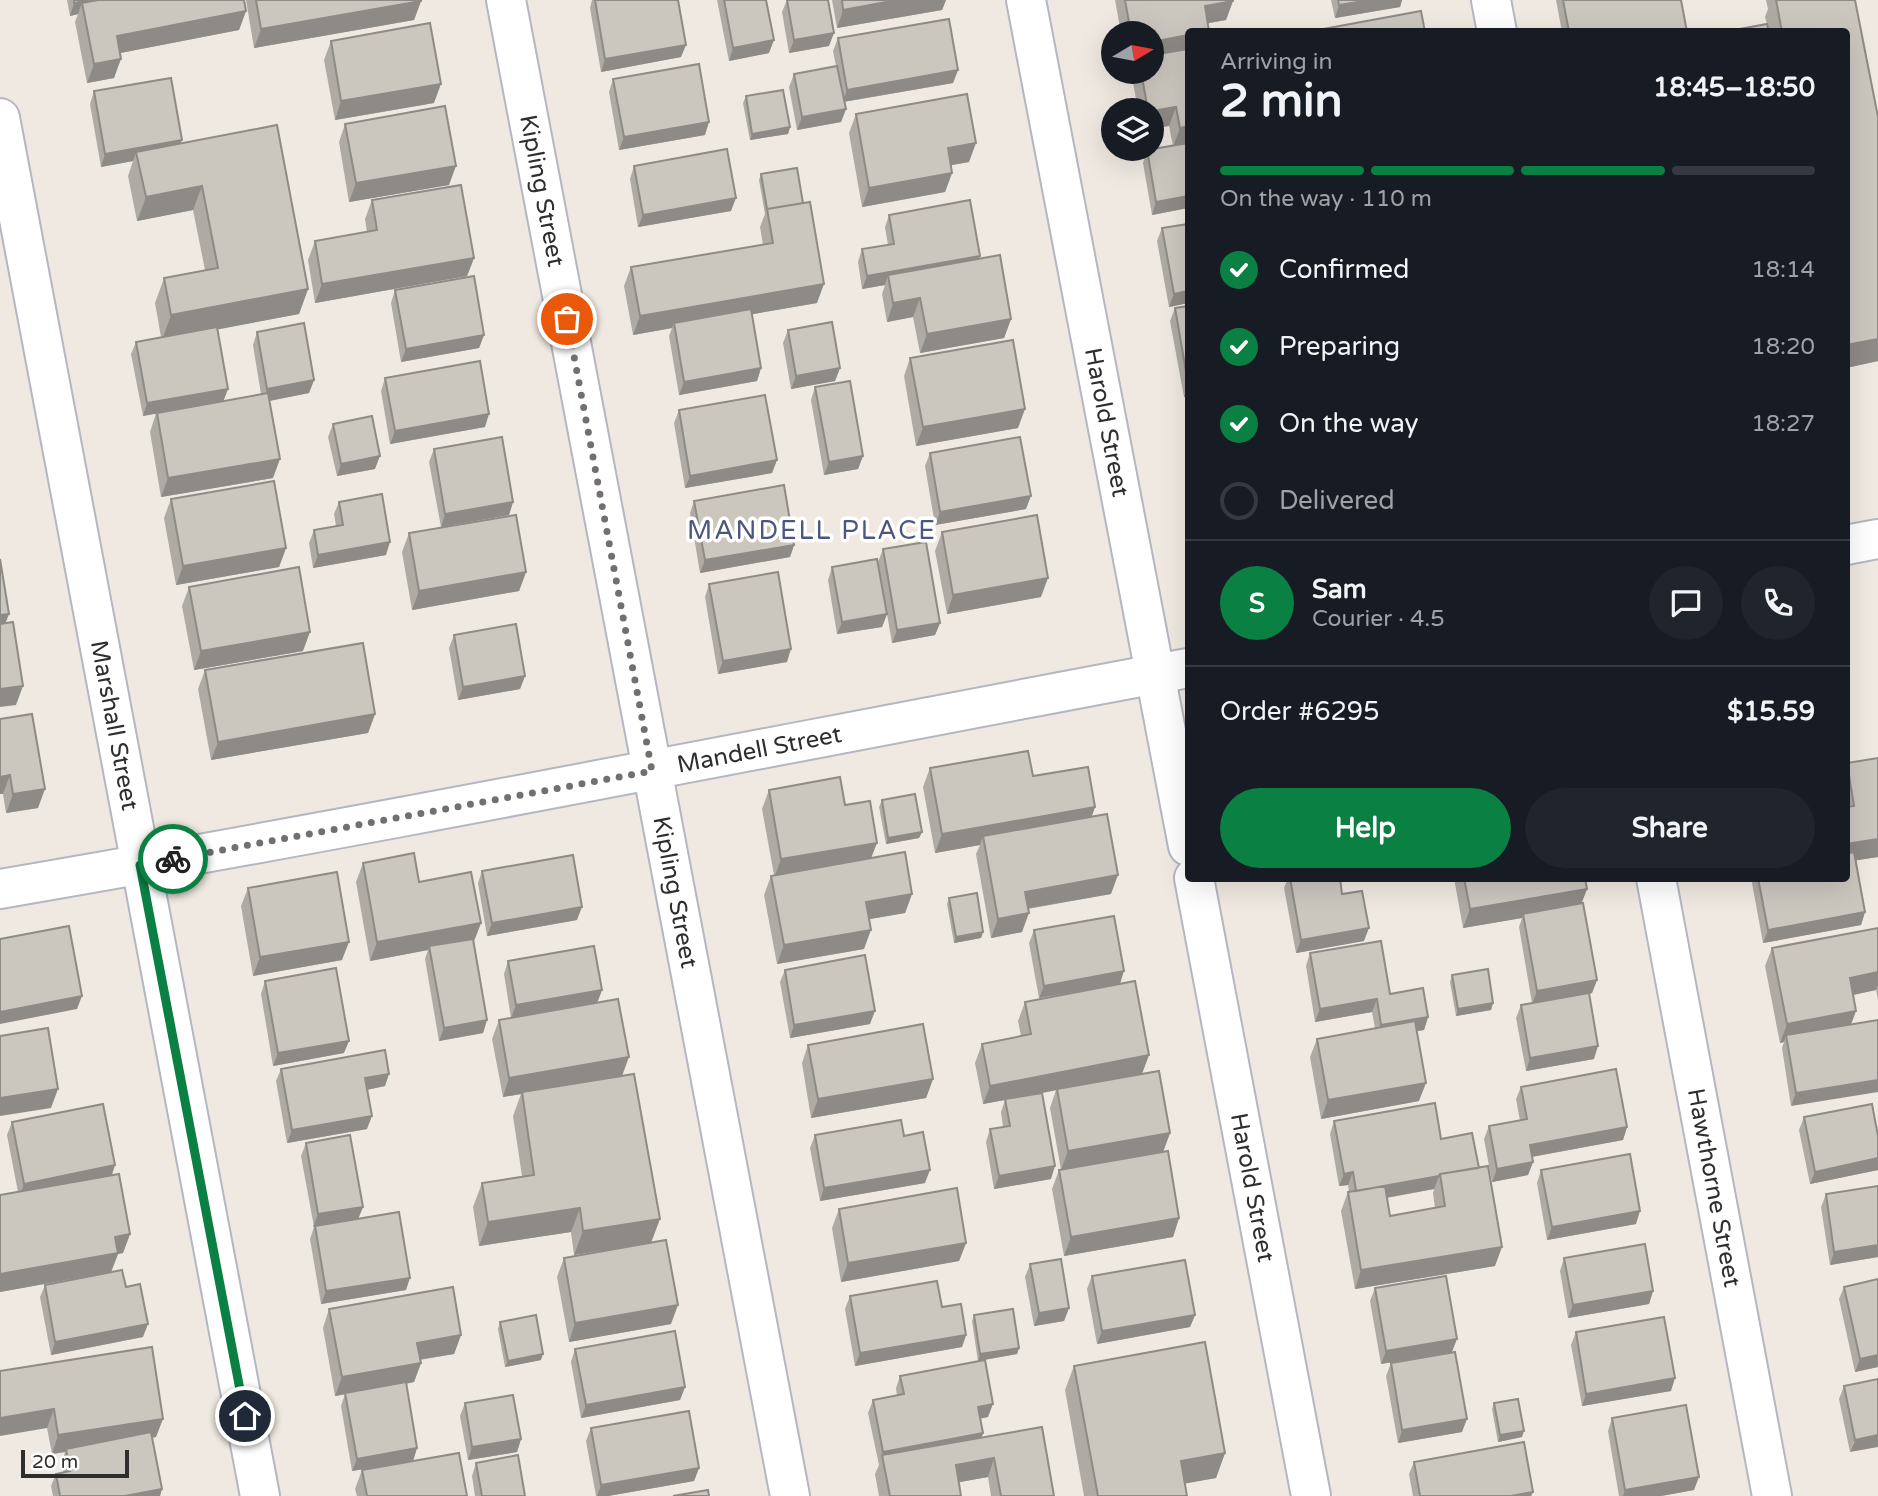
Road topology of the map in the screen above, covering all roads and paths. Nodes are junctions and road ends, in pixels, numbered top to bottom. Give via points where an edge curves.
1 (506, 0) edge
2 (1026, 0) edge
3 (1490, 0) edge
4 (1495, 28) edge
5 (0, 118) edge
6 (1878, 539) edge
7 (1850, 544) edge
8 (1172, 671) edge
9 (652, 771) junction
10 (1185, 813) edge
11 (140, 865) junction
12 (1195, 882) edge
13 (1657, 882) edge
14 (0, 888) edge
15 (260, 1496) edge
16 (790, 1496) edge
17 (1311, 1496) edge
18 (1772, 1496) edge

1 - 9 street, Kipling Street
2 - 8 street, Harold Street
3 - 4 street
5 - 11 street, Marshall Street
6 - 7 street
8 - 9 street, Mandell Street
8 - 10 street, Harold Street
9 - 11 street, Mandell Street
9 - 16 street, Kipling Street
11 - 14 street, Mandell Street
11 - 15 street, Marshall Street
12 - 17 street, Harold Street
13 - 18 street, Hawthorne Street

